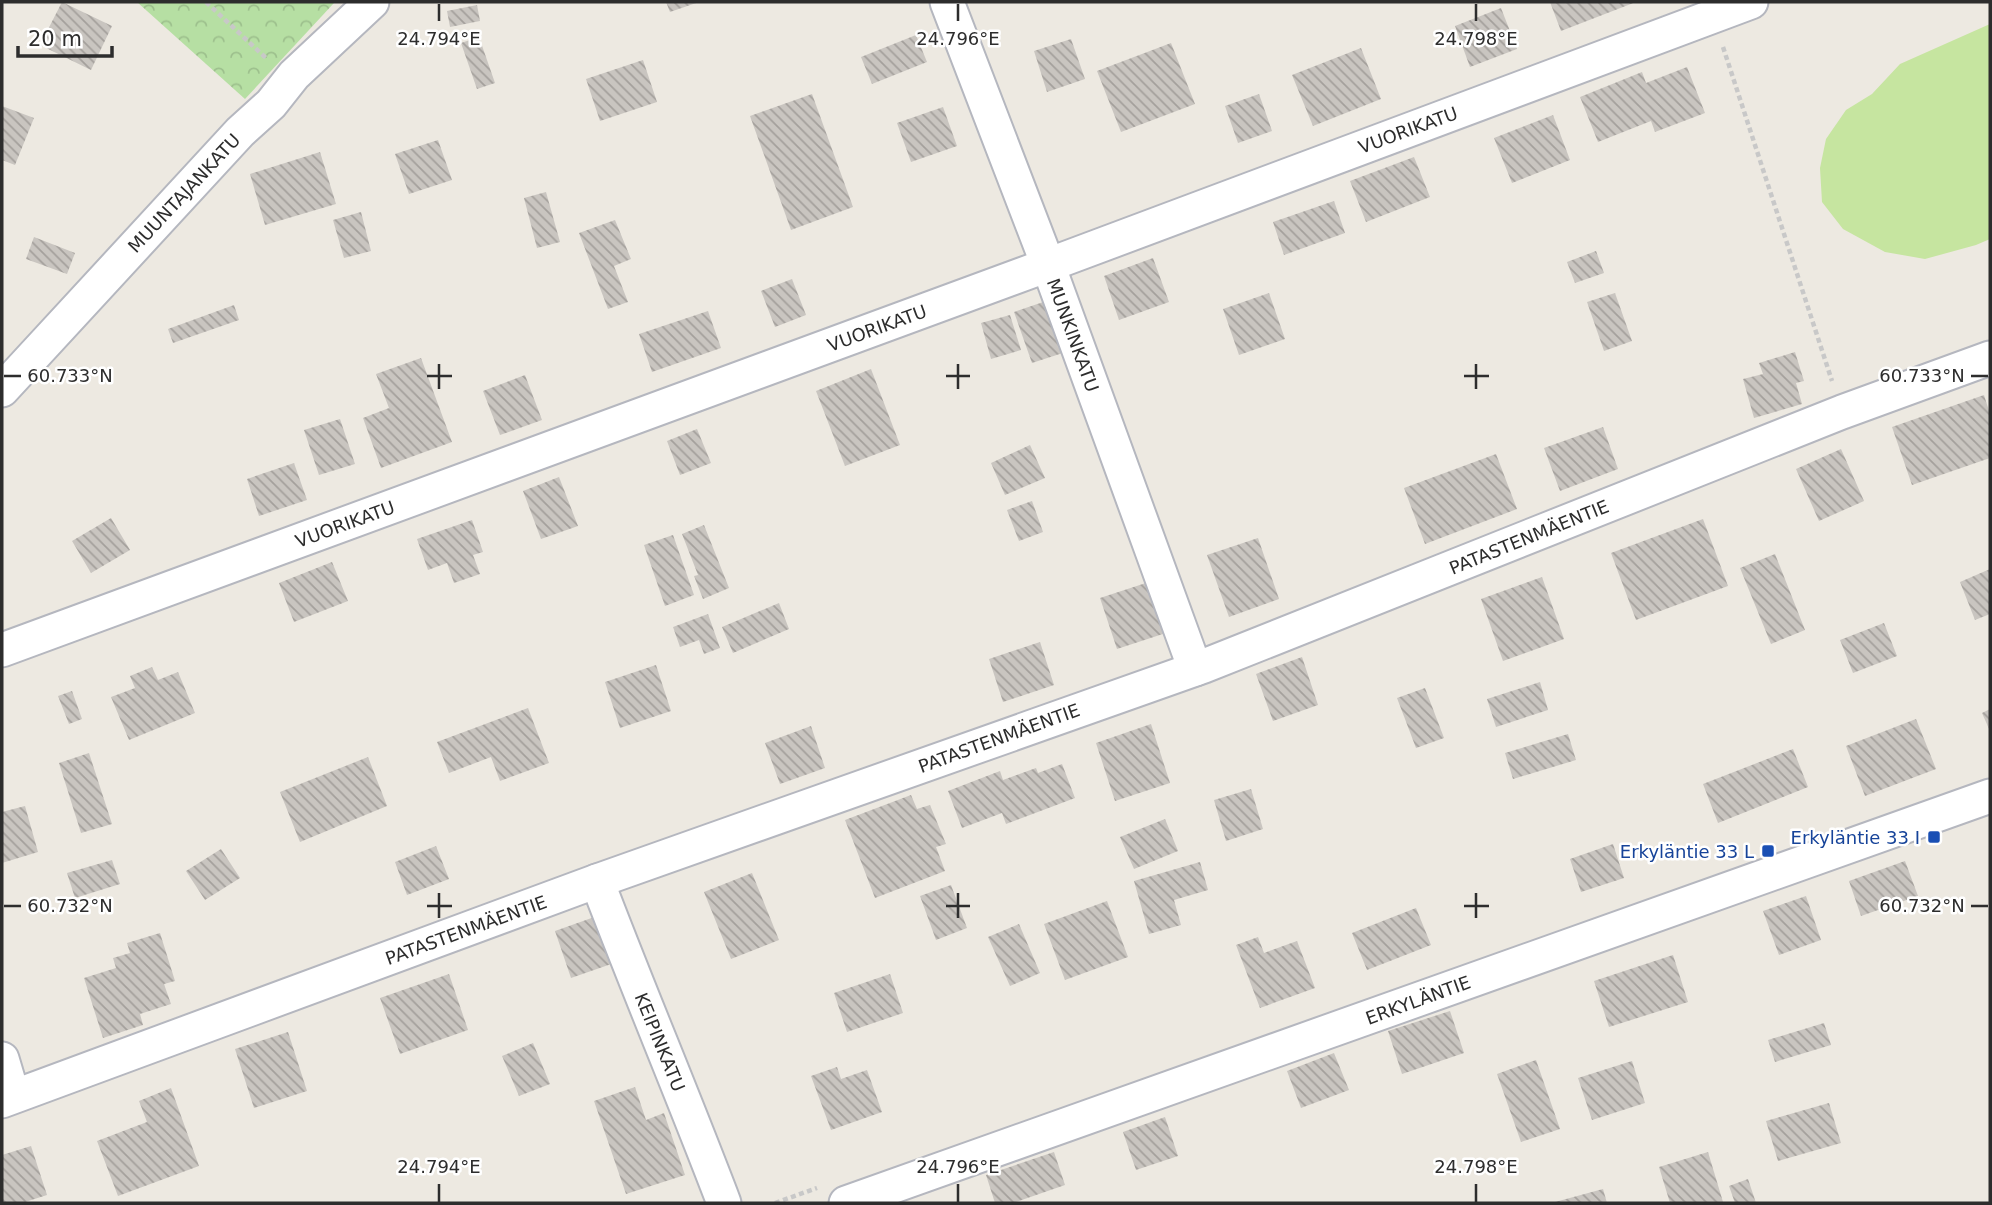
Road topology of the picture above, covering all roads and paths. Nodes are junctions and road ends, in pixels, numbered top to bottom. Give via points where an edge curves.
1 (206, 2) edge
2 (372, 2) edge
3 (947, 2) edge
4 (1751, 2) edge
5 (1713, 16) junction
6 (290, 81) junction
7 (1048, 265) junction
8 (1990, 358) edge
9 (2, 390) edge
10 (1842, 412) junction
11 (2, 650) edge
12 (1195, 669) junction
13 (1990, 796) edge
14 (597, 881) junction
15 (2, 1059) edge
16 (7, 1099) edge
17 (724, 1203) edge
18 (846, 1203) edge

1 - 6 path
2 - 6 street, MUUNTAJANKATU
3 - 7 street, MUNKINKATU
4 - 5 street, VUORIKATU
5 - 7 street, VUORIKATU
5 - 10 path
6 - 9 street, MUUNTAJANKATU
7 - 11 street, VUORIKATU
7 - 12 street, MUNKINKATU
8 - 10 street, PATASTENMÄENTIE
10 - 12 street, PATASTENMÄENTIE
12 - 14 street, PATASTENMÄENTIE
13 - 18 street, ERKYLÄNTIE
14 - 16 street, PATASTENMÄENTIE
14 - 17 street, KEIPINKATU
15 - 16 street

